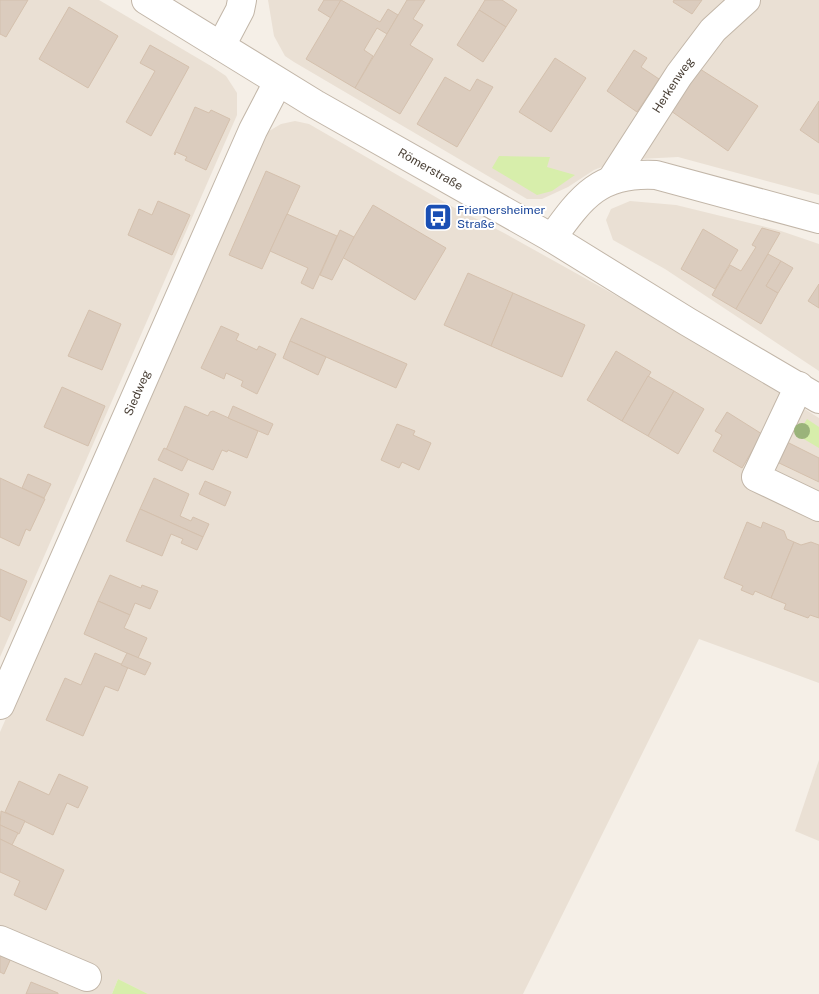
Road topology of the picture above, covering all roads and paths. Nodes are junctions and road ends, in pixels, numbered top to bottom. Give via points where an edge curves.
1 (146, 0) edge
2 (242, 0) edge
3 (746, 0) edge
4 (221, 46) junction
5 (278, 82) junction
6 (612, 179) junction
7 (819, 219) edge
8 (552, 238) junction
9 (809, 392) edge
10 (819, 507) edge
11 (0, 705) edge
12 (0, 940) edge
13 (87, 977) dead end

1 - 4 street, Römerstraße
2 - 4 street
3 - 6 street, Herkenweg via 713,30 680,74
4 - 5 street, Römerstraße
5 - 8 street, Römerstraße
5 - 11 street, Siedweg via 253,130
6 - 7 street, Herkenweg via 634,174 656,175
6 - 8 street, Herkenweg via 596,188 573,209
8 - 9 street, Römerstraße
9 - 10 street via 756,478
12 - 13 street

